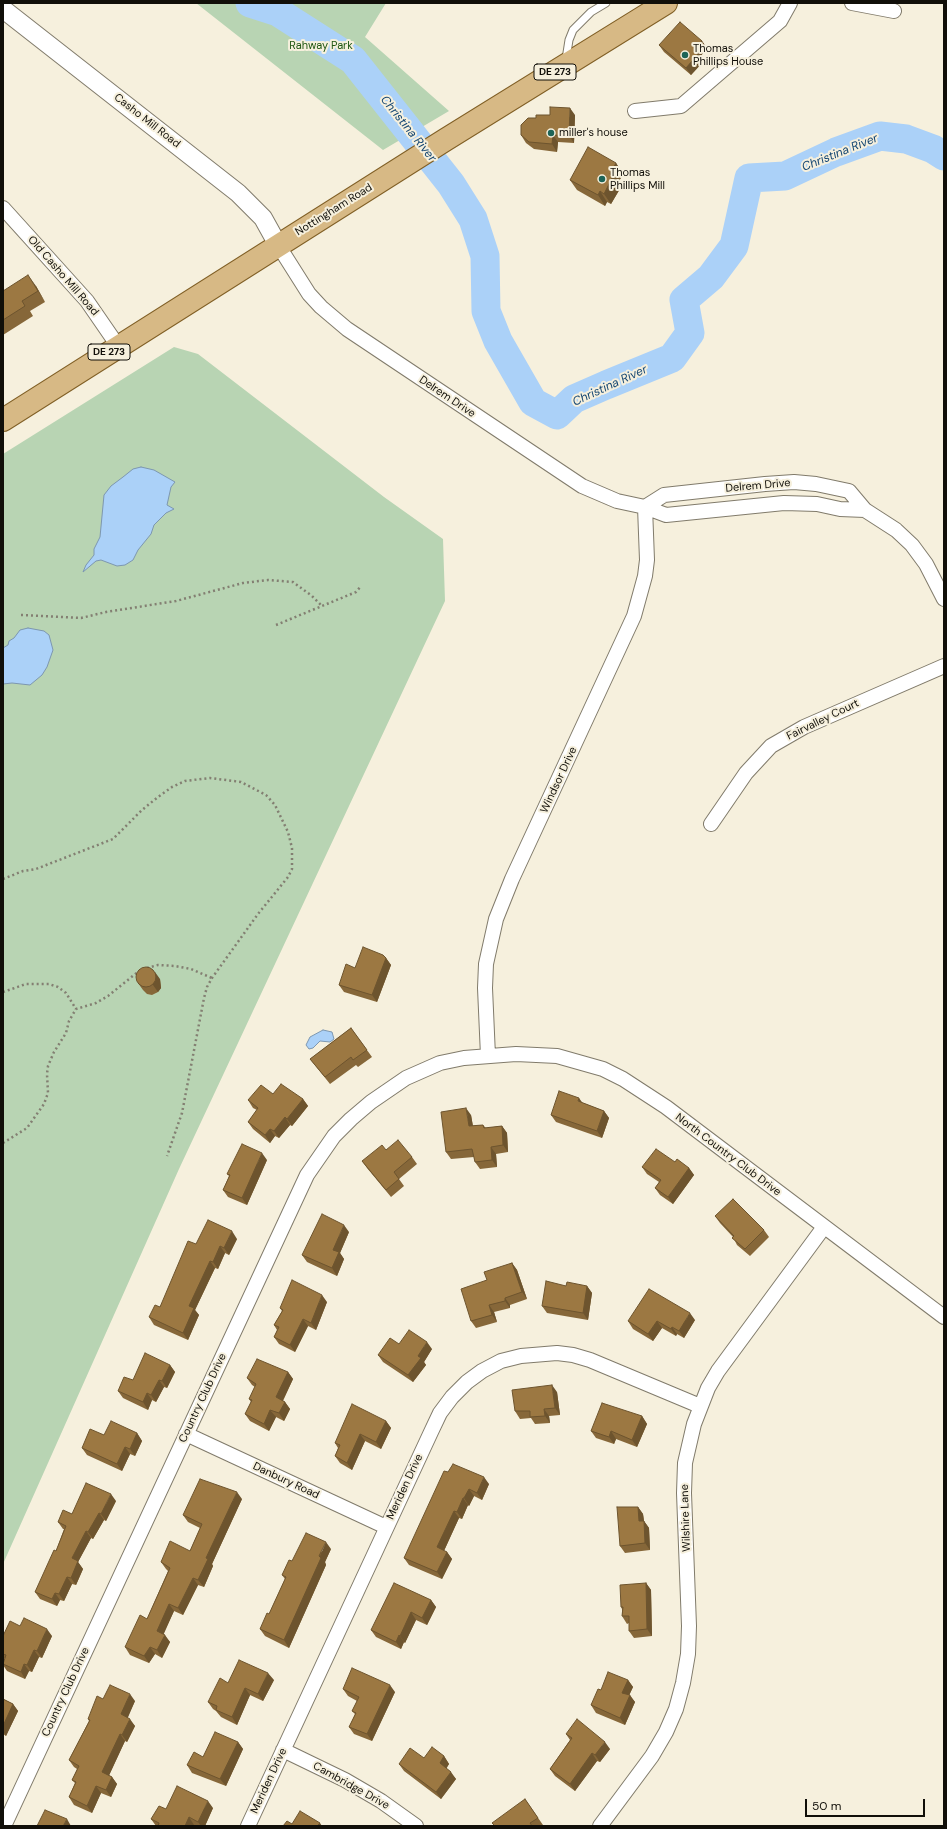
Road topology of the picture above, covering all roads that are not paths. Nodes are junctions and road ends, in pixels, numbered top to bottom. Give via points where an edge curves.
1 (606, 3) edge
2 (665, 3) edge
3 (790, 3) edge
4 (852, 3) edge
5 (3, 8) edge
6 (894, 11) dead end
7 (566, 65) junction
8 (635, 110) dead end
9 (3, 208) edge
10 (278, 245) junction
11 (118, 346) junction
12 (3, 420) edge
13 (646, 507) junction
14 (866, 510) junction
15 (944, 599) edge
16 (944, 666) edge
17 (711, 824) dead end
18 (488, 1056) junction
19 (824, 1227) junction
20 (944, 1317) edge
21 (700, 1406) junction
22 (186, 1434) junction
23 (386, 1527) junction
24 (283, 1750) junction
25 (4, 1826) edge
26 (248, 1826) edge
27 (416, 1826) edge
28 (600, 1826) edge

1 - 7 lane via 591,12 572,30
2 - 7 main road, Nottingham Road / DE 273
3 - 8 street via 780,21 680,106
4 - 6 street
5 - 10 street, Casho Mill Road via 238,193 263,218
7 - 10 main road, Nottingham Road / DE 273
9 - 11 street, Old Casho Mill Road via 87,301
10 - 11 main road, Nottingham Road / DE 273
10 - 13 street, Delrem Drive via 309,294 347,330 582,486 618,502
11 - 12 main road, Nottingham Road / DE 273
13 - 14 street, Delrem Drive via 666,515 784,503
13 - 14 street, Delrem Drive via 664,495 794,482 849,491
13 - 18 street, Windsor Drive via 647,560 634,616 512,879 496,919 486,964
14 - 15 street, Delrem Drive via 896,530 912,545 926,564
16 - 17 street, Fairvalley Court via 804,727 771,746 746,773
18 - 19 street, North Country Club Drive via 556,1056 595,1067 623,1079 666,1107
18 - 22 street, Country Club Drive via 440,1063 412,1075 371,1102 334,1136 310,1170 294,1201
19 - 20 street, North Country Club Drive
19 - 21 street, Wilshire Lane via 734,1348 711,1383
21 - 23 street, Meriden Drive via 573,1354 541,1353 501,1361 467,1382 440,1413
21 - 28 street, Wilshire Lane via 685,1463 689,1626 684,1683 666,1732 652,1756
22 - 23 street, Danbury Road
22 - 25 street, Country Club Drive
23 - 24 street, Meriden Drive
24 - 26 street, Meriden Drive
24 - 27 street, Cambridge Drive via 357,1787

